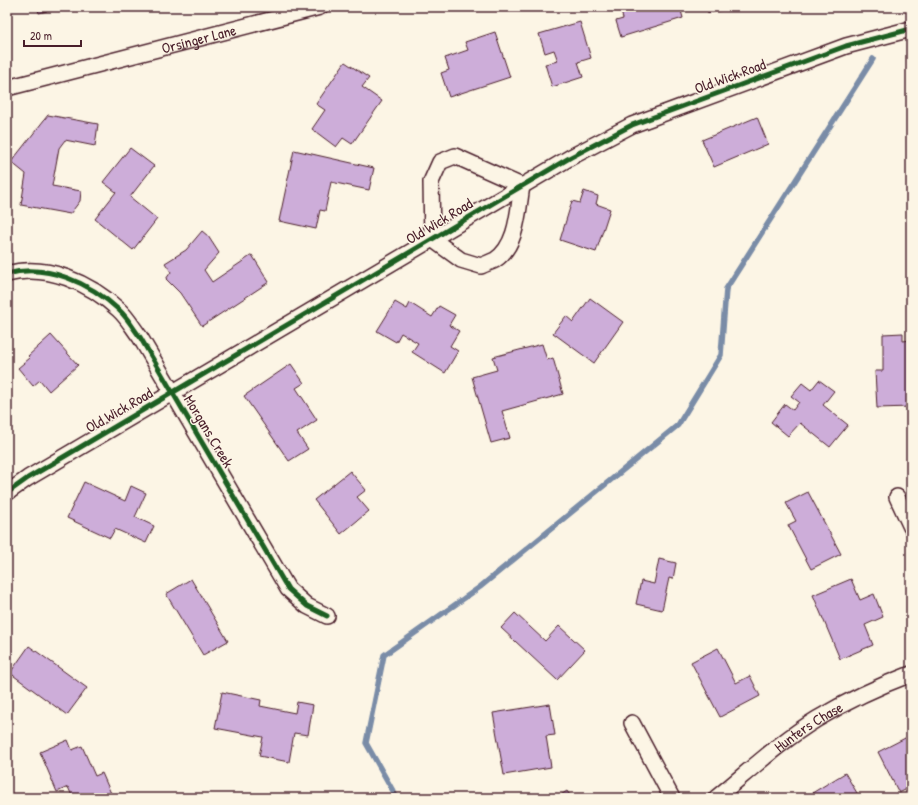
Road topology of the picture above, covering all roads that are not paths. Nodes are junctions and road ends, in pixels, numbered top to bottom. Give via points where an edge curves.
1 (320, 7) edge
2 (911, 29) edge
3 (7, 88) edge
4 (522, 186) junction
5 (432, 240) junction
6 (7, 274) edge
7 (172, 393) junction
8 (7, 493) edge
9 (897, 497) dead end
10 (911, 527) edge
11 (327, 616) dead end
12 (911, 674) edge
13 (632, 723) dead end
14 (672, 798) edge
15 (716, 798) edge

1 - 3 street, Orsinger Lane
2 - 4 street, Old Wick Road via 846,46 632,125
4 - 5 street, Old Wick Road
4 - 5 street, Old Wick Road via 514,231 508,245 496,259 481,266 461,260
4 - 5 street, Old Wick Road via 455,156 440,162 431,182
5 - 7 street, Old Wick Road
6 - 7 street, Morgans Creek via 52,273 70,278 98,293 120,311 132,326
7 - 8 street, Old Wick Road
7 - 11 street, Morgans Creek via 288,589 307,606
9 - 10 street
12 - 15 street, Hunters Chase via 880,685 817,719
13 - 14 street

